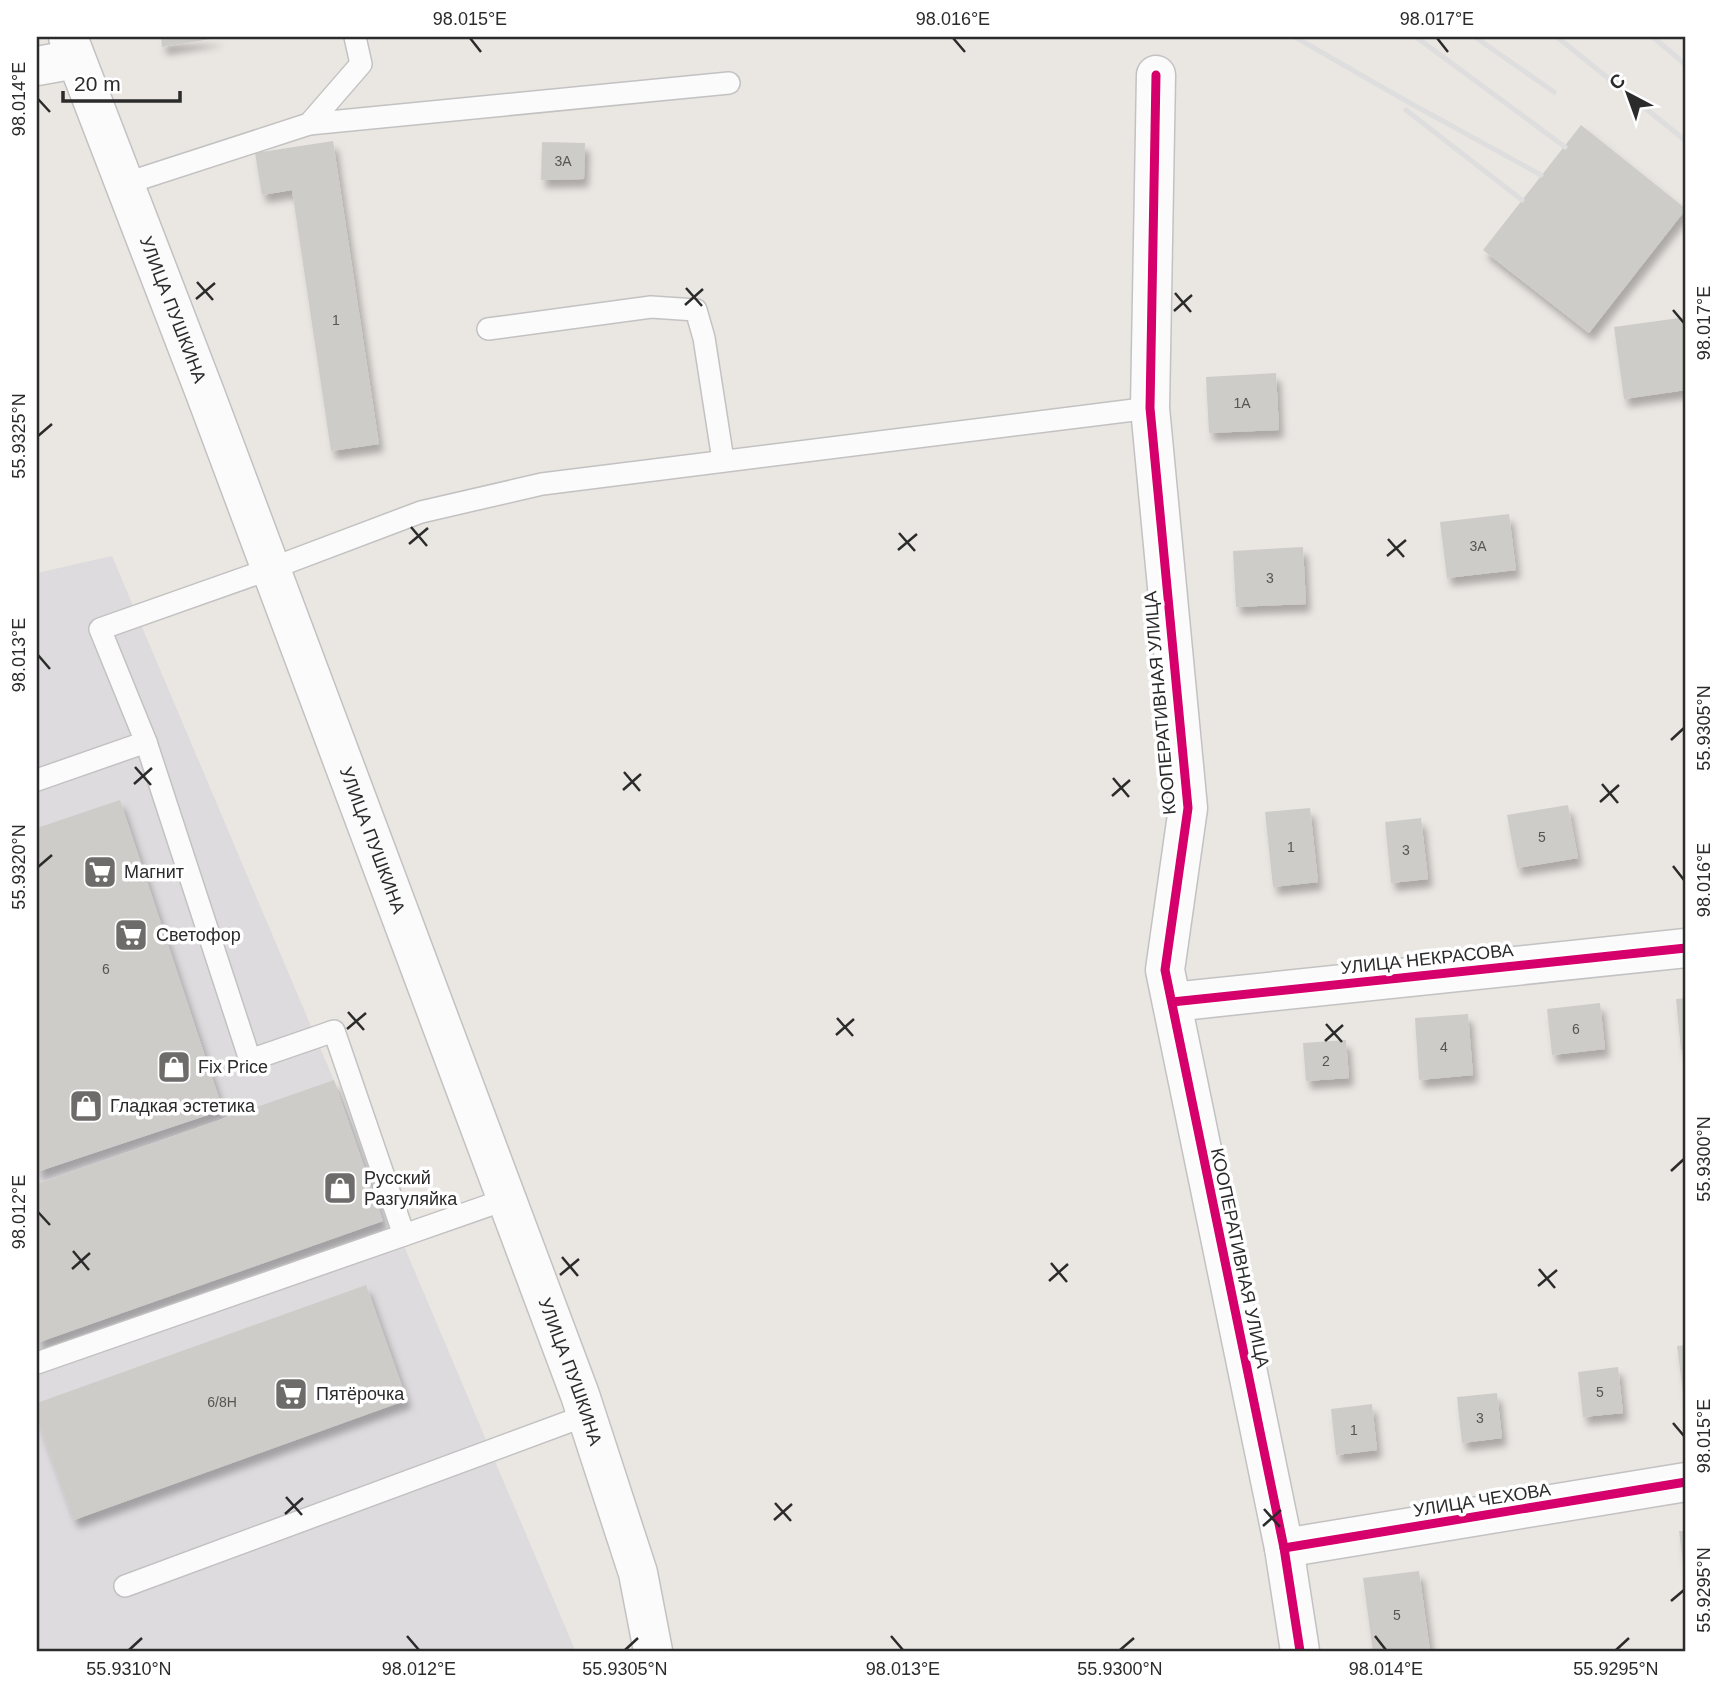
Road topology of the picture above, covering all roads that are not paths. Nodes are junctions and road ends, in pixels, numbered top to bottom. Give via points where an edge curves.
1 (355, 37) edge
2 (72, 48) edge
3 (37, 66) edge
4 (1156, 75) dead end
5 (729, 83) dead end
6 (309, 124) junction
7 (124, 184) junction
8 (488, 329) dead end
9 (1150, 408) junction
10 (723, 460) junction
11 (270, 569) junction
12 (146, 742) junction
13 (37, 780) edge
14 (1686, 948) edge
15 (1172, 1002) junction
16 (507, 1199) junction
17 (404, 1236) junction
18 (37, 1363) edge
19 (587, 1415) junction
20 (1686, 1482) edge
21 (1284, 1548) junction
22 (125, 1586) dead end
23 (653, 1651) edge
24 (1300, 1651) edge

1 - 6 lane via 361,64
2 - 3 street
2 - 7 street, УЛИЦА ПУШКИНА
4 - 9 street, КООПЕРАТИВНАЯ УЛИЦА
5 - 6 lane
6 - 7 lane
7 - 11 street, УЛИЦА ПУШКИНА
8 - 10 lane via 651,307 696,310
9 - 10 lane
9 - 15 street, КООПЕРАТИВНАЯ УЛИЦА via 1188,808 1165,970
10 - 11 lane via 542,484 421,512
11 - 12 lane via 100,629
11 - 16 street, УЛИЦА ПУШКИНА
12 - 13 lane
12 - 17 lane via 250,1060 334,1031
14 - 15 street, УЛИЦА НЕКРАСОВА
15 - 21 street, КООПЕРАТИВНАЯ УЛИЦА
16 - 17 lane
16 - 19 street, УЛИЦА ПУШКИНА
17 - 18 lane
19 - 22 lane
19 - 23 street, УЛИЦА ПУШКИНА via 638,1573
20 - 21 street, УЛИЦА ЧЕХОВА
21 - 24 street, КООПЕРАТИВНАЯ УЛИЦА

